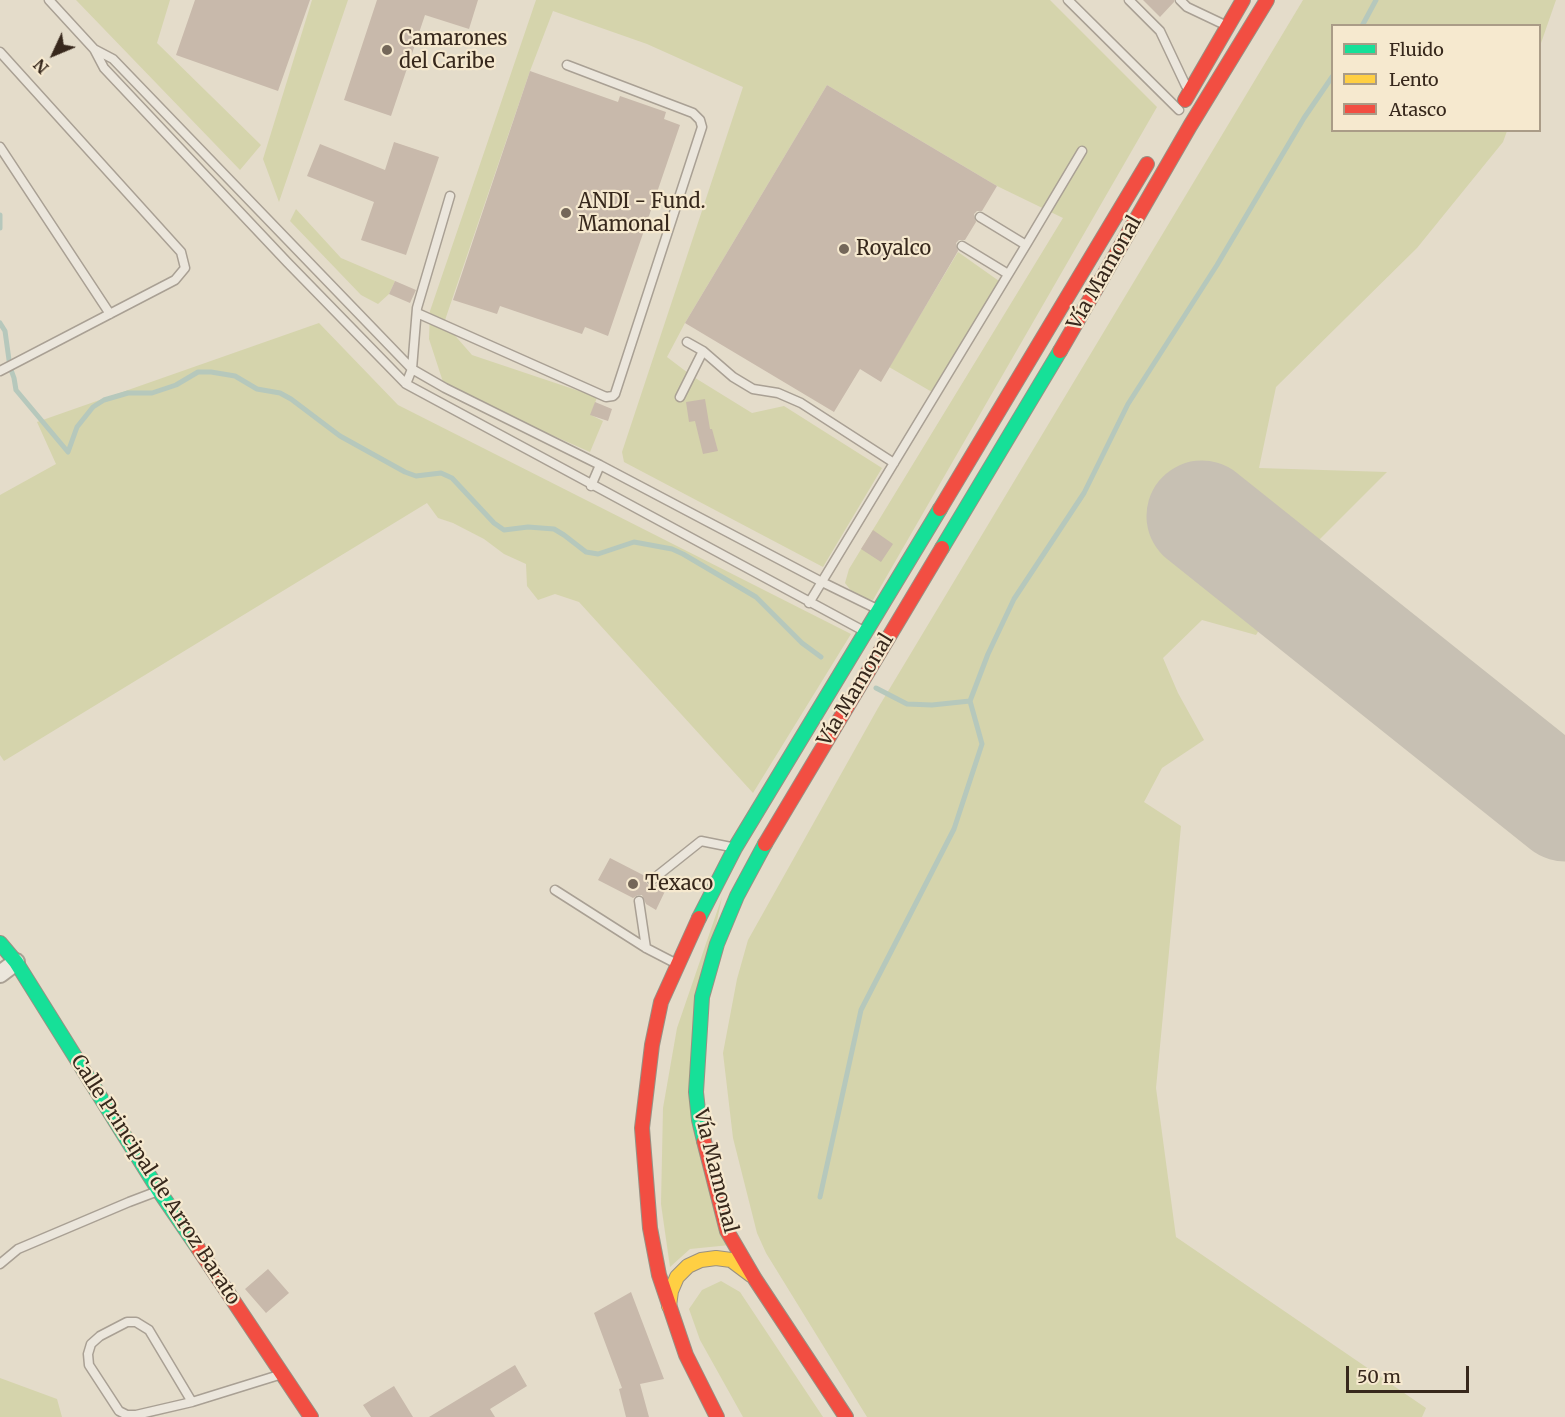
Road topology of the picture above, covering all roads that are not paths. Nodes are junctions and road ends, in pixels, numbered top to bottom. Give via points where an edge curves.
1 (49, 0) edge
2 (1068, 0) edge
3 (1129, 0) edge
4 (1243, 0) edge
5 (1267, 0) edge
6 (1184, 3) edge
7 (1147, 4) dead end
8 (1140, 11) junction
9 (1228, 26) junction
10 (94, 48) junction
11 (0, 52) edge
12 (567, 65) dead end
13 (1189, 92) junction
14 (1176, 115) joint
15 (0, 147) edge
16 (1082, 151) dead end
17 (1155, 151) dead end
18 (450, 196) dead end
19 (980, 217) dead end
20 (1026, 244) junction
21 (962, 246) dead end
22 (298, 251) junction
23 (287, 262) junction
24 (1008, 274) junction
25 (110, 314) junction
26 (417, 314) junction
27 (687, 342) dead end
28 (703, 351) junction
29 (412, 369) junction
30 (0, 371) edge
31 (406, 384) junction
32 (680, 397) dead end
33 (894, 463) junction
34 (600, 465) junction
35 (591, 486) junction
36 (822, 582) junction
37 (809, 603) junction
38 (878, 610) junction
39 (865, 632) junction
40 (735, 848) junction
41 (652, 880) dead end
42 (555, 890) dead end
43 (639, 901) dead end
44 (0, 943) edge
45 (646, 948) junction
46 (16, 962) junction
47 (677, 964) junction
48 (0, 974) edge
49 (159, 1191) junction
50 (0, 1264) edge
51 (755, 1279) junction
52 (669, 1306) junction
53 (282, 1374) junction
54 (192, 1402) junction
55 (311, 1417) edge
56 (717, 1417) edge
57 (846, 1417) edge

1 - 10 lane
2 - 14 lane
3 - 8 lane
4 - 9 main road
5 - 51 main road, Vía Mamonal via 770,836 717,944 702,997 696,1092 699,1120 727,1231
6 - 9 lane
7 - 8 lane
8 - 13 lane via 1160,31
9 - 13 main road
10 - 22 lane via 113,58
10 - 23 lane via 104,68
11 - 25 lane via 181,252 184,268 176,280
12 - 26 lane via 693,113 702,128 615,394 606,397
13 - 14 main road
15 - 25 lane
16 - 20 lane
17 - 38 main road, Vía Mamonal
18 - 26 lane
19 - 20 lane
20 - 24 lane
21 - 24 lane
22 - 23 lane
22 - 29 lane
23 - 31 lane
24 - 33 lane
25 - 30 lane
26 - 29 lane
27 - 28 lane
28 - 32 lane
28 - 33 lane via 753,389 778,393 801,403
29 - 31 lane
29 - 34 lane
31 - 35 lane
33 - 36 lane
34 - 35 lane
34 - 36 lane
35 - 37 lane
36 - 37 lane
36 - 38 lane
37 - 39 lane
38 - 39 main road, Vía Mamonal
39 - 40 main road, Vía Mamonal
40 - 41 lane via 701,841
40 - 47 main road, Vía Mamonal
42 - 45 lane
43 - 45 lane
44 - 46 main road, Calle Principal de Arroz Barato
45 - 47 lane
46 - 48 street
46 - 49 main road, Calle Principal de Arroz Barato
47 - 52 main road, Vía Mamonal via 661,1002 642,1128 650,1228
49 - 50 lane via 18,1249
49 - 53 main road, Calle Principal de Arroz Barato
51 - 52 main road via 731,1260 701,1260 677,1277
51 - 57 main road, Vía Mamonal
52 - 56 main road, Vía Mamonal via 686,1355
53 - 54 lane
53 - 55 main road, Calle Principal de Arroz Barato
54 - 54 lane via 136,1415 119,1411 89,1365 91,1344 127,1322 136,1322 149,1330

